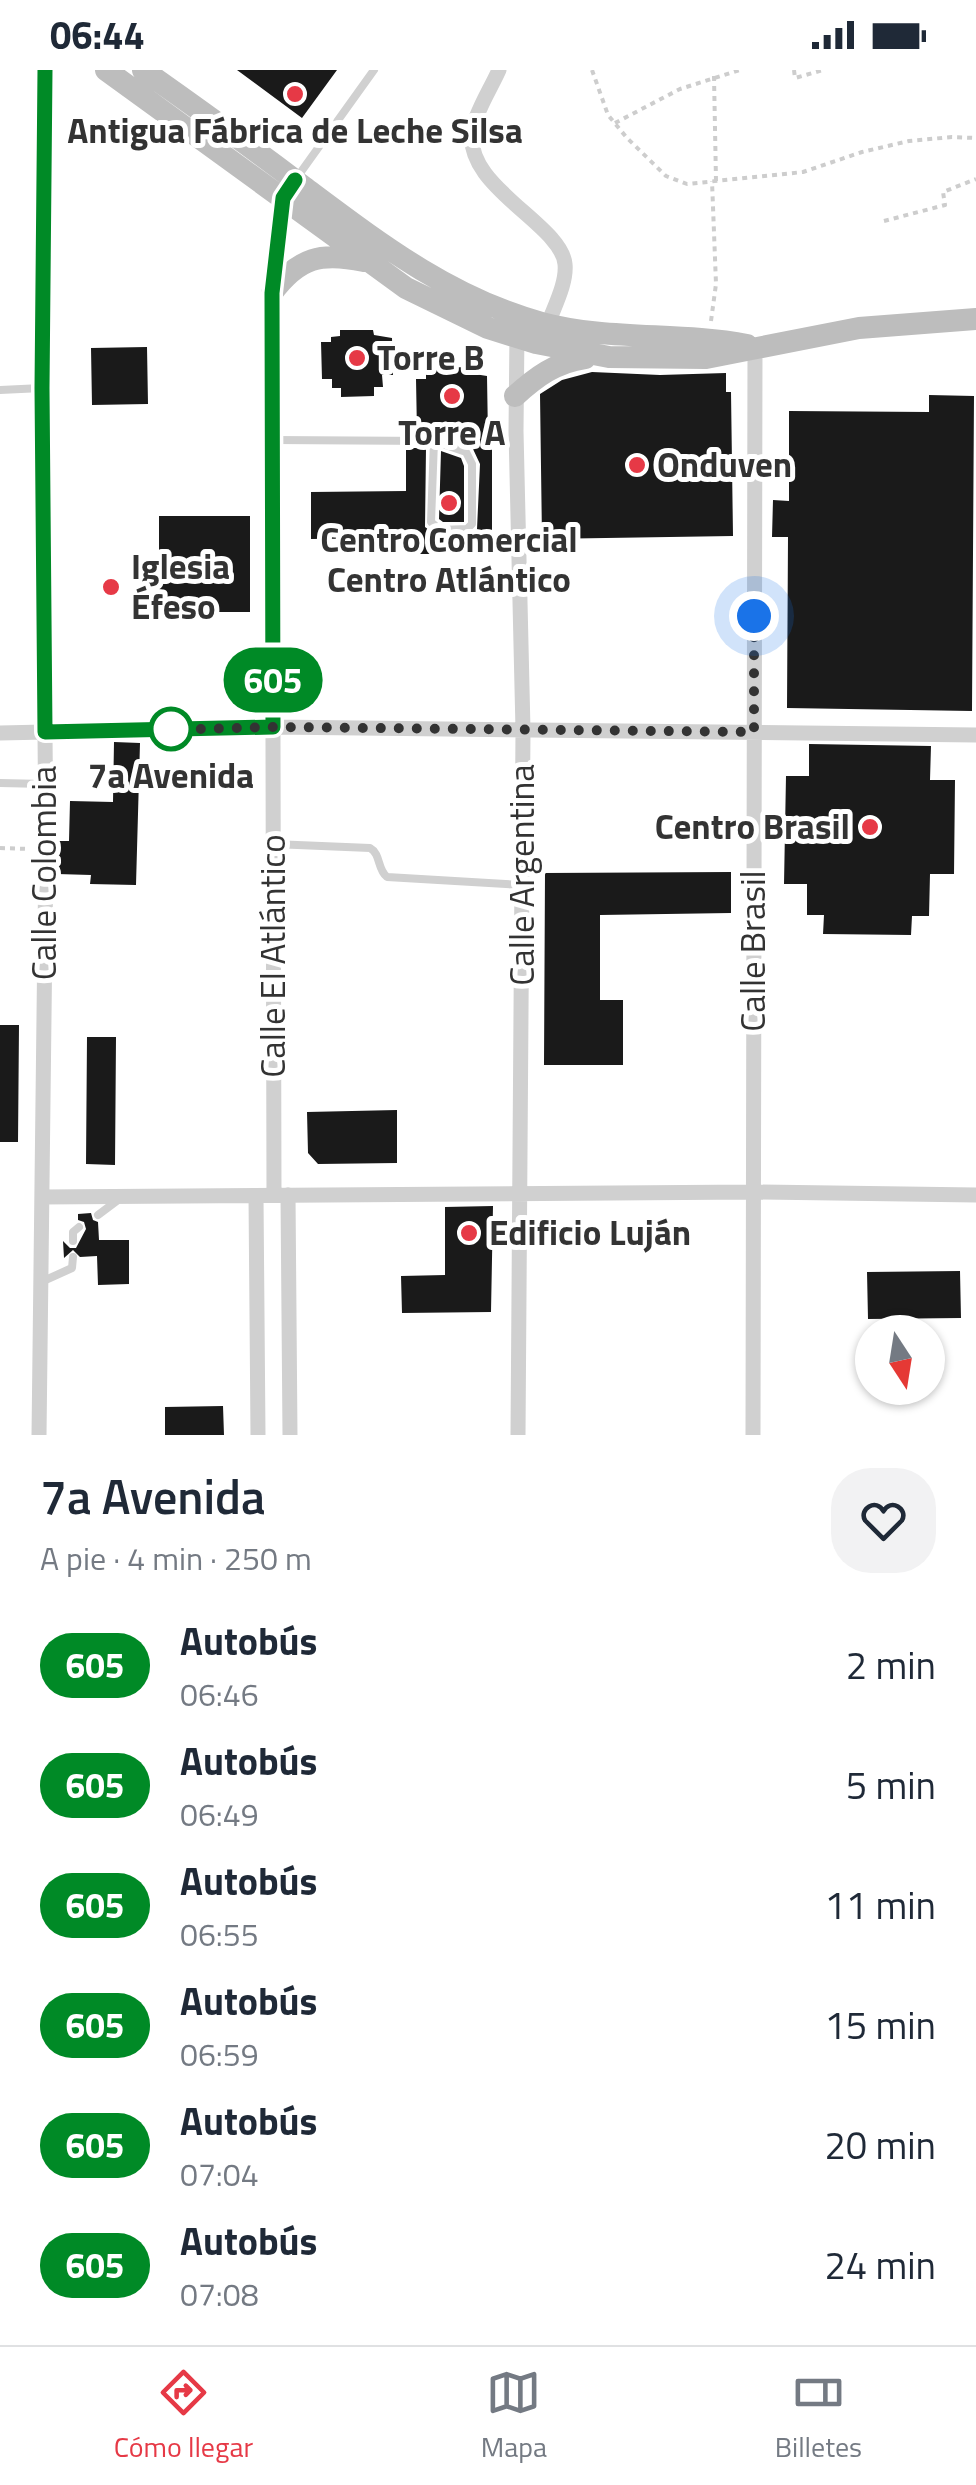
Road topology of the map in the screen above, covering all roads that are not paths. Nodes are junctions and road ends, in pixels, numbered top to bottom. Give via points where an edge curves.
1 (45, 70) edge
2 (106, 70) edge
3 (374, 70) edge
4 (498, 70) edge
5 (146, 71) edge
6 (289, 189) junction
7 (369, 262) junction
8 (404, 274) junction
9 (272, 293) junction
10 (976, 319) edge
11 (548, 324) junction
12 (518, 326) junction
13 (755, 346) junction
14 (609, 356) junction
15 (42, 388) junction
16 (0, 390) edge
17 (515, 396) junction
18 (273, 440) junction
19 (434, 441) junction
20 (273, 727) junction
21 (522, 730) junction
22 (45, 732) junction
23 (754, 732) junction
24 (0, 733) edge
25 (976, 734) edge
26 (0, 783) edge
27 (45, 784) junction
28 (273, 844) junction
29 (522, 884) junction
30 (753, 1192) junction
31 (522, 1194) junction
32 (976, 1195) edge
33 (256, 1196) junction
34 (281, 1196) junction
35 (42, 1197) junction
36 (122, 1197) junction
37 (98, 1214) dead end
38 (79, 1227) dead end
39 (72, 1241) dead end
40 (73, 1257) dead end
41 (39, 1282) junction
42 (258, 1401) junction
43 (290, 1401) junction
44 (39, 1435) edge
45 (258, 1435) edge
46 (290, 1435) edge
47 (518, 1435) edge
48 (753, 1435) edge

1 - 15 street, Calle Colombia
2 - 6 main road
3 - 6 lane
4 - 11 street via 472,128 473,142 491,181 566,260
5 - 6 main road
6 - 7 main road
6 - 8 main road
6 - 9 street, Calle El Atlántico
7 - 8 main road
7 - 9 main road via 338,256 304,262
8 - 12 main road via 460,316
9 - 18 street, Calle El Atlántico
10 - 13 main road via 859,328
11 - 12 main road
11 - 13 main road via 611,336 706,337
12 - 14 main road via 573,352
12 - 17 street, Calle Argentina
13 - 14 main road via 706,358
13 - 23 street, Calle Brasil
14 - 17 main road via 557,365
15 - 16 lane
15 - 22 street, Calle Colombia
17 - 21 street, Calle Argentina
18 - 19 lane
18 - 20 street, Calle El Atlántico
19 - 19 lane via 432,522 440,530 467,529 472,459
20 - 21 street
20 - 22 street
20 - 28 street, Calle El Atlántico
21 - 23 street
21 - 29 street, Calle Argentina
22 - 24 street
22 - 27 street, Calle Colombia
23 - 25 street
23 - 30 street, Calle Brasil
26 - 27 lane
27 - 35 street, Calle Colombia
28 - 29 lane via 370,848 387,877
28 - 34 street, Calle El Atlántico
29 - 31 street, Calle Argentina
30 - 31 street
30 - 32 street
30 - 48 street, Calle Brasil
31 - 34 street
31 - 47 street, Calle Argentina
33 - 34 street
33 - 36 street
33 - 42 street
34 - 43 street, Calle El Atlántico
35 - 36 street
35 - 41 street, Calle Colombia
36 - 37 lane
38 - 39 lane
40 - 41 lane via 72,1268
41 - 44 street, Calle Colombia
42 - 43 street
42 - 45 street
43 - 46 street, Calle El Atlántico

